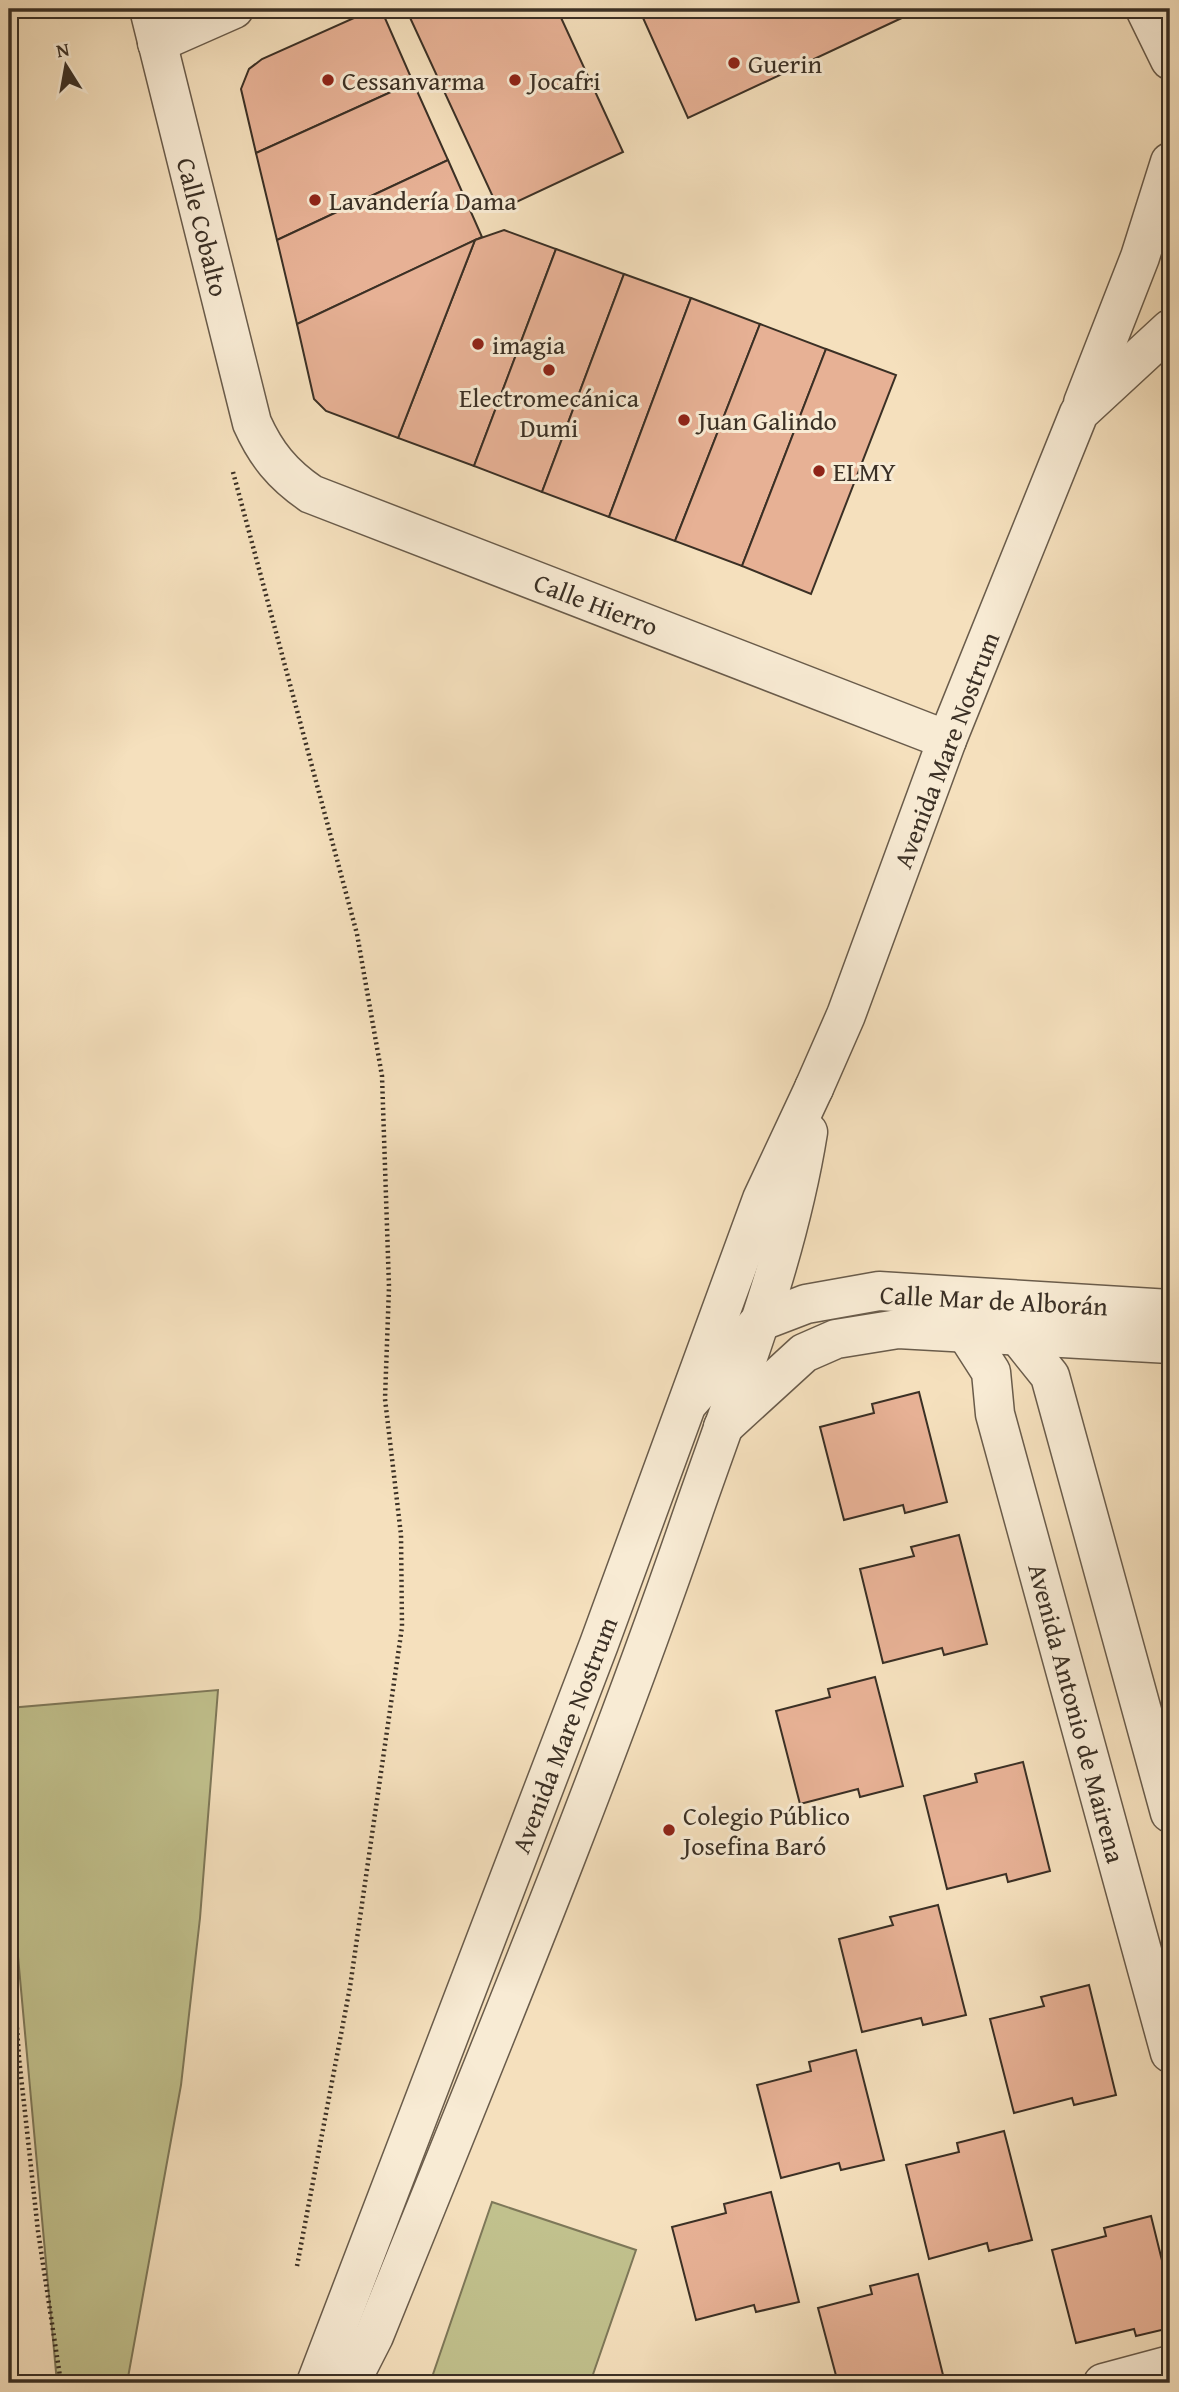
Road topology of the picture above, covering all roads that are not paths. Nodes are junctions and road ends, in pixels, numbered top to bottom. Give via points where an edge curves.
1 (234, 9) edge
2 (1145, 9) edge
3 (153, 26) edge
4 (1170, 60) edge
5 (1170, 162) edge
6 (1170, 329) edge
7 (1079, 413) junction
8 (246, 451) joint
9 (947, 740) junction
10 (814, 1088) junction
11 (1170, 1309) edge
12 (1019, 1318) junction
13 (760, 1322) junction
14 (966, 1333) junction
15 (1077, 1339) junction
16 (1170, 1345) edge
17 (991, 1372) junction
18 (1050, 1376) junction
19 (690, 1401) junction
20 (723, 1427) junction
21 (1170, 1813) edge
22 (1170, 2053) edge
23 (374, 2336) junction
24 (1170, 2365) edge
25 (316, 2383) edge
26 (350, 2383) edge
27 (364, 2383) edge
28 (1103, 2383) edge

1 - 3 street
2 - 4 street
3 - 8 street, Calle Cobalto via 252,423
5 - 7 street, Avenida Mare Nostrum via 1140,257
6 - 7 street, Avenida Mare Nostrum
7 - 9 street, Avenida Mare Nostrum
8 - 9 street, Calle Hierro via 275,464 311,494
9 - 10 street, Avenida Mare Nostrum via 846,1015
10 - 13 street, Avenida Mare Nostrum via 800,1180
10 - 19 street, Avenida Mare Nostrum via 762,1199
11 - 12 street, Calle Mar de Alborán
12 - 13 street, Calle Mar de Alborán via 879,1291 806,1304
12 - 14 street, Calle Mar de Alborán
12 - 15 street, Calle Mar de Alborán
12 - 17 street
12 - 18 street
13 - 19 street, Calle Mar de Alborán
13 - 20 street, Avenida Mare Nostrum
14 - 17 street, Avenida Antonio de Mairena
14 - 20 street, Calle Mar de Alborán via 898,1329 836,1339 804,1353
15 - 16 street, Calle Mar de Alborán
15 - 18 street
17 - 22 street, Avenida Antonio de Mairena via 999,1427
18 - 21 street
19 - 25 street, Avenida Mare Nostrum
20 - 23 street, Avenida Mare Nostrum via 567,1859
23 - 26 street, Avenida Mare Nostrum
23 - 27 street
24 - 28 street

